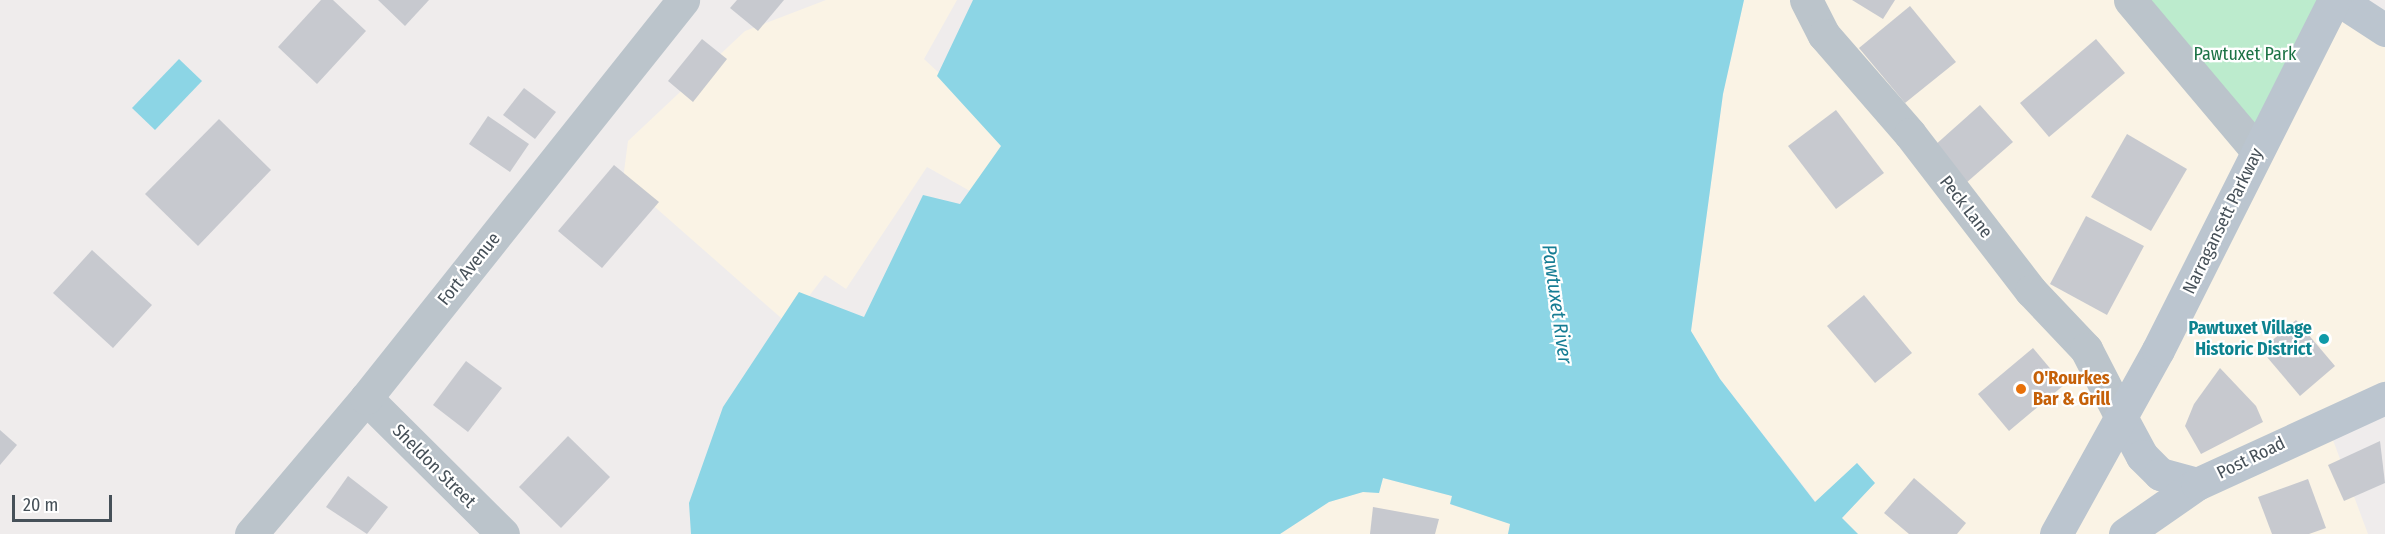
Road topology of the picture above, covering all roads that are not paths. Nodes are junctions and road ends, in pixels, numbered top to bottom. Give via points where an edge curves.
1 (683, 0) edge
2 (1806, 0) edge
3 (2130, 0) edge
4 (2334, 0) edge
5 (2339, 0) edge
6 (2385, 30) edge
7 (2257, 151) junction
8 (366, 398) junction
9 (2385, 398) edge
10 (2121, 417) junction
11 (2197, 484) junction
12 (250, 534) edge
13 (503, 534) edge
14 (2056, 534) edge
15 (2125, 534) edge

1 - 8 street, Fort Avenue
2 - 10 street, Peck Lane via 1824,35 1910,134 2031,291 2086,349
3 - 7 street
4 - 7 street, Narragansett Parkway
5 - 6 street
7 - 10 street, Narragansett Parkway
8 - 12 street, Fort Avenue
8 - 13 street, Sheldon Street
9 - 11 street, Post Road
10 - 11 street via 2142,456 2160,474
10 - 14 street, Narragansett Parkway
11 - 15 street, Post Road

